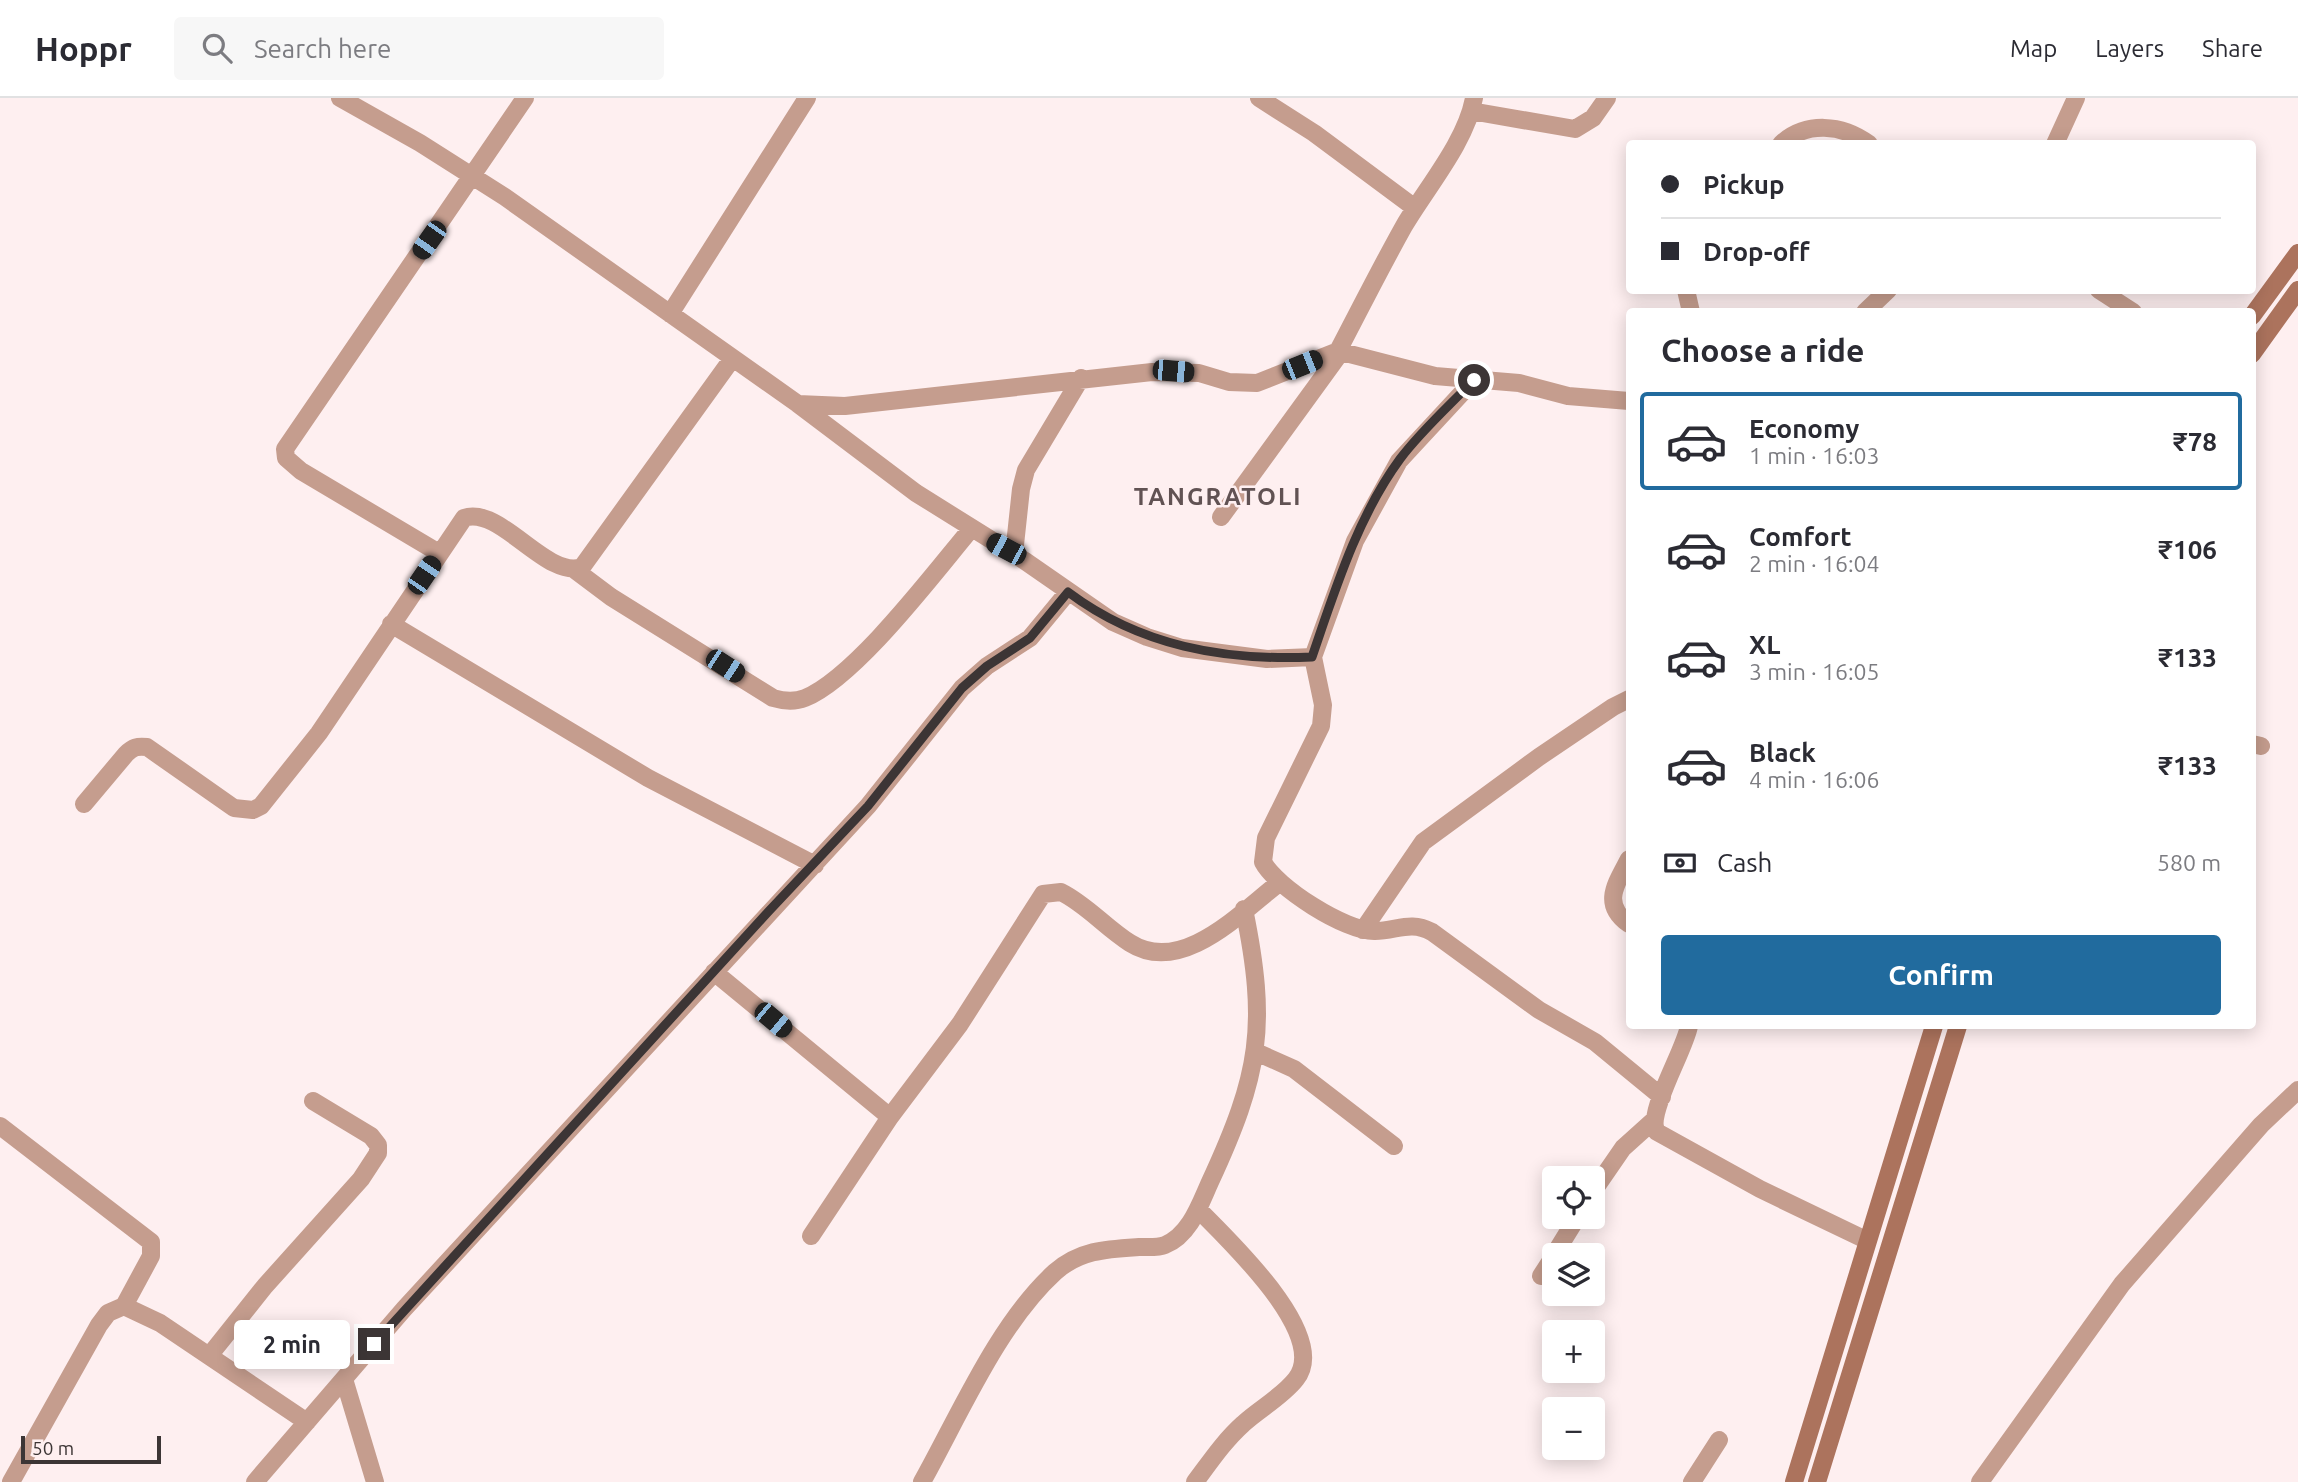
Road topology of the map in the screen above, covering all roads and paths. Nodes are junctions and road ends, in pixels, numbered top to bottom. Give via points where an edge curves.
1 (340, 98) edge
2 (525, 98) edge
3 (807, 98) edge
4 (1259, 98) edge
5 (1607, 98) edge
6 (2076, 98) edge
7 (1472, 104) edge
8 (1785, 140) edge
9 (1862, 140) edge
10 (2057, 140) edge
11 (474, 177) junction
12 (1415, 208) junction
13 (2298, 253) edge
14 (2298, 290) edge
15 (1884, 294) edge
16 (2105, 294) edge
17 (1869, 308) edge
18 (2127, 308) edge
19 (2256, 311) edge
20 (670, 314) junction
21 (2256, 348) edge
22 (1339, 351) junction
23 (732, 359) junction
24 (1081, 379) junction
25 (1474, 380) junction
26 (1626, 401) edge
27 (798, 404) junction
28 (1221, 517) dead end
29 (971, 529) junction
30 (439, 553) junction
31 (1014, 554) junction
32 (575, 570) junction
33 (1068, 592) junction
34 (391, 624) junction
35 (1312, 657) junction
36 (1626, 700) edge
37 (84, 804) dead end
38 (815, 865) junction
39 (1626, 865) edge
40 (1279, 883) junction
41 (1244, 909) junction
42 (1626, 922) edge
43 (1363, 930) junction
44 (714, 972) junction
45 (1689, 1029) edge
46 (1933, 1029) edge
47 (1957, 1029) edge
48 (1256, 1052) junction
49 (2298, 1090) edge
50 (1662, 1097) junction
51 (313, 1101) dead end
52 (890, 1117) junction
53 (1653, 1121) junction
54 (0, 1126) edge
55 (1394, 1146) dead end
56 (1605, 1174) edge
57 (1198, 1209) junction
58 (811, 1236) dead end
59 (1866, 1240) junction
60 (124, 1306) junction
61 (209, 1356) junction
62 (344, 1379) junction
63 (307, 1422) junction
64 (1719, 1440) dead end
65 (11, 1482) edge
66 (255, 1482) edge
67 (375, 1482) edge
68 (922, 1482) edge
69 (1195, 1482) edge
70 (1692, 1482) edge
71 (1794, 1482) edge
72 (1817, 1482) edge
73 (1980, 1482) edge

1 - 11 street
2 - 11 street
3 - 20 street
4 - 12 street
5 - 7 street via 1593,118 1575,129
6 - 10 street
7 - 12 street via 1458,141
8 - 9 street via 1793,132 1829,127
11 - 20 street
11 - 30 street via 285,449 286,458 300,471
12 - 22 street
13 - 19 main road
14 - 21 main road
15 - 17 street
16 - 18 street
20 - 23 street
22 - 24 street via 1257,383 1173,371
22 - 25 street via 1414,372
22 - 28 street
23 - 27 street
23 - 32 street via 589,560
24 - 27 street via 845,406
24 - 31 street via 1026,470
25 - 26 street via 1520,383 1592,400
25 - 35 street via 1406,452 1380,493 1355,541
27 - 29 street
29 - 31 street
29 - 32 street via 868,649 823,688 792,701 773,698
30 - 32 street via 457,526 472,515 560,566
30 - 34 street
31 - 33 street
33 - 35 street via 1113,622 1182,648 1267,659
33 - 38 street via 1030,638 962,688
34 - 37 street via 318,733 261,806 234,808 147,747 139,746 125,754
34 - 38 street via 648,778
35 - 40 street via 1322,698 1321,726 1263,848 1263,862
36 - 43 street via 1423,842
38 - 44 street
39 - 42 street via 1611,901
40 - 41 street
40 - 43 street
41 - 48 street via 1256,968
41 - 52 street via 1193,945 1163,954 1132,944 1061,892 1043,894 960,1024
43 - 50 street via 1412,925 1432,932 1539,1010 1595,1042
44 - 52 street
44 - 62 street
45 - 50 street
46 - 59 main road
47 - 72 main road
48 - 55 street via 1294,1069
48 - 57 street via 1231,1136
49 - 73 street via 2261,1125 2122,1284
50 - 53 street
51 - 61 street via 371,1136 378,1153 361,1179
52 - 58 street
53 - 56 street via 1623,1148
53 - 59 street via 1657,1132 1669,1140
54 - 60 street via 151,1242 151,1256
57 - 68 street via 1179,1236 1164,1246 1094,1250 1057,1271 1019,1309
57 - 69 street via 1281,1303 1300,1335 1303,1363 1294,1381 1242,1424
59 - 71 main road
60 - 61 street via 141,1311
60 - 65 street via 108,1313 99,1325
61 - 63 street
62 - 63 street
62 - 67 street
63 - 66 street
64 - 70 street

